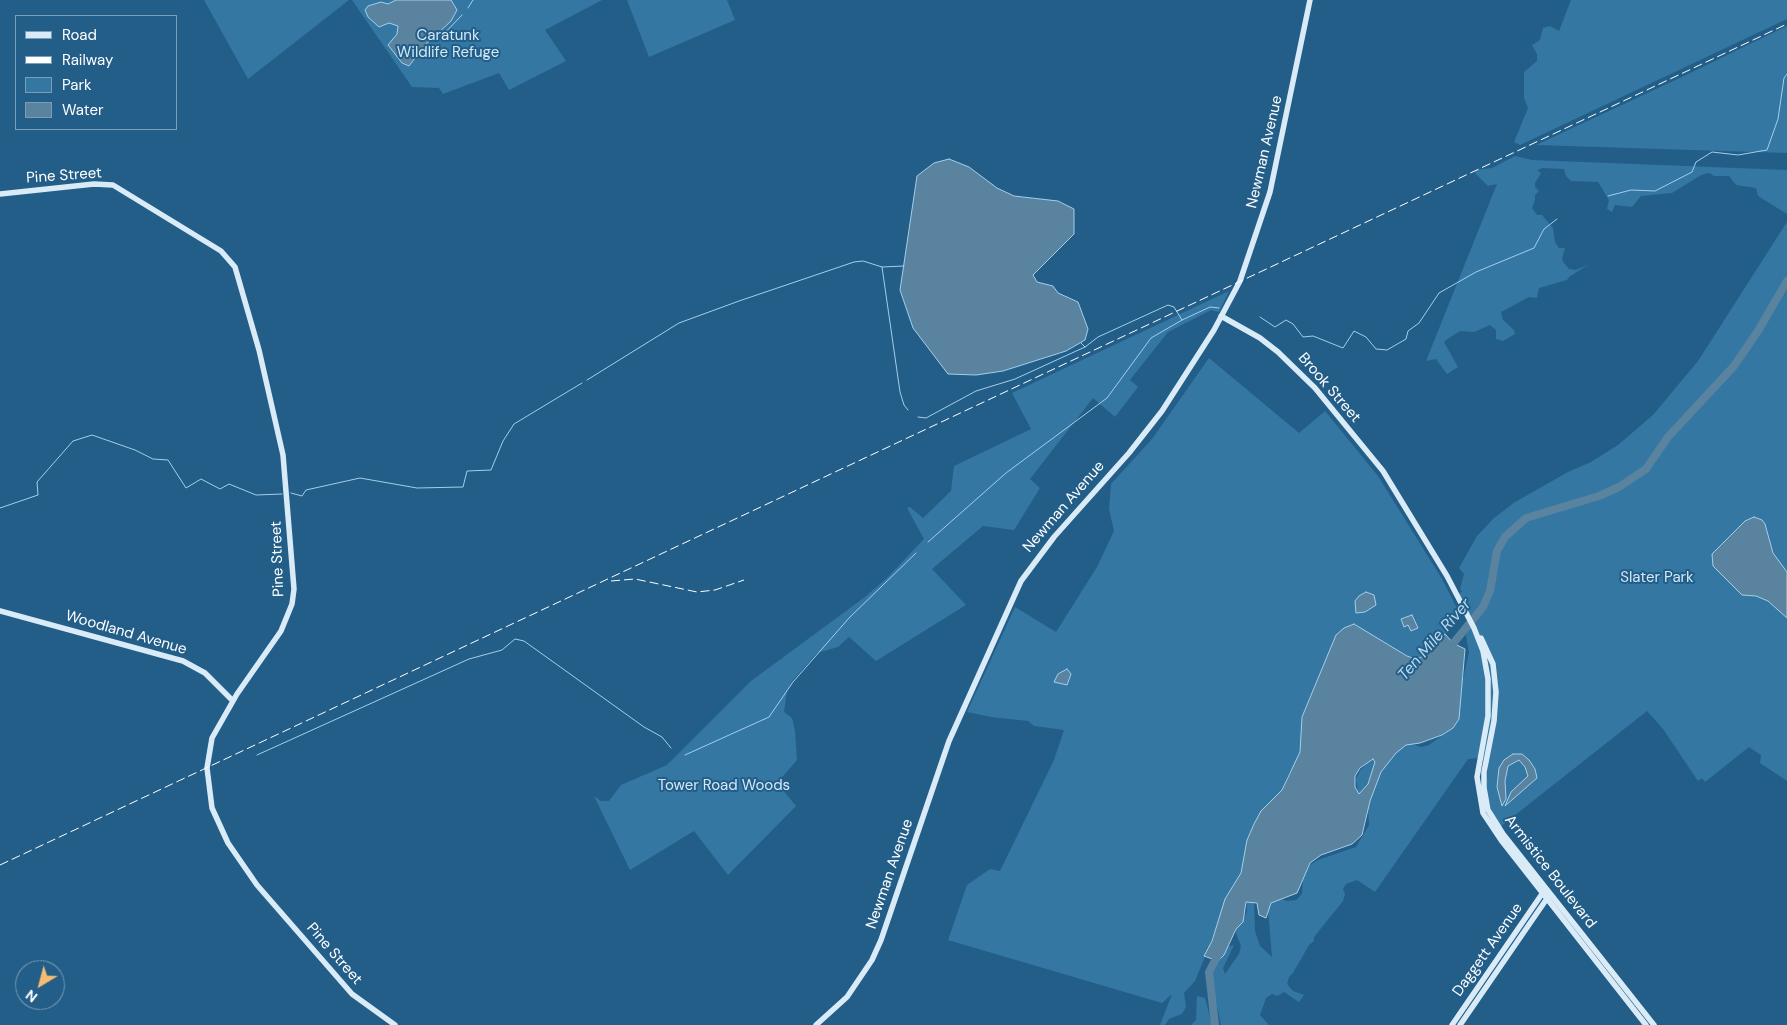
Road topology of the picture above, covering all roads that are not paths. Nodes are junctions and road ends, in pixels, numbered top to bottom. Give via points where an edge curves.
1 (1310, 0) edge
2 (0, 194) edge
3 (1221, 316) junction
4 (1383, 472) joint
5 (0, 611) edge
6 (233, 701) junction
7 (1547, 894) junction
8 (395, 1025) edge
9 (816, 1025) edge
10 (1452, 1025) edge
11 (1460, 1025) edge
12 (1646, 1025) edge
13 (1654, 1025) edge

1 - 3 main road, Newman Avenue via 1270,192 1246,265
2 - 6 main road, Pine Street via 94,184 113,186 221,251 235,267 255,332 283,455 294,589 292,604 280,631
3 - 4 main road, Brook Street via 1260,338 1297,368
3 - 9 main road, Newman Avenue via 1162,411 1054,537 1021,581 949,741 872,960 847,997
4 - 7 main road, Armistice Boulevard via 1460,601 1485,659 1489,690 1488,716 1477,777 1480,804 1493,830
5 - 6 main road, Woodland Avenue via 183,661 210,677
6 - 8 main road, Pine Street via 216,728 207,759 208,791 221,829 253,880 339,980 364,1004
7 - 10 main road, Daggett Avenue
7 - 11 main road, Daggett Avenue
7 - 12 main road, Armistice Boulevard
7 - 13 main road, Armistice Boulevard

